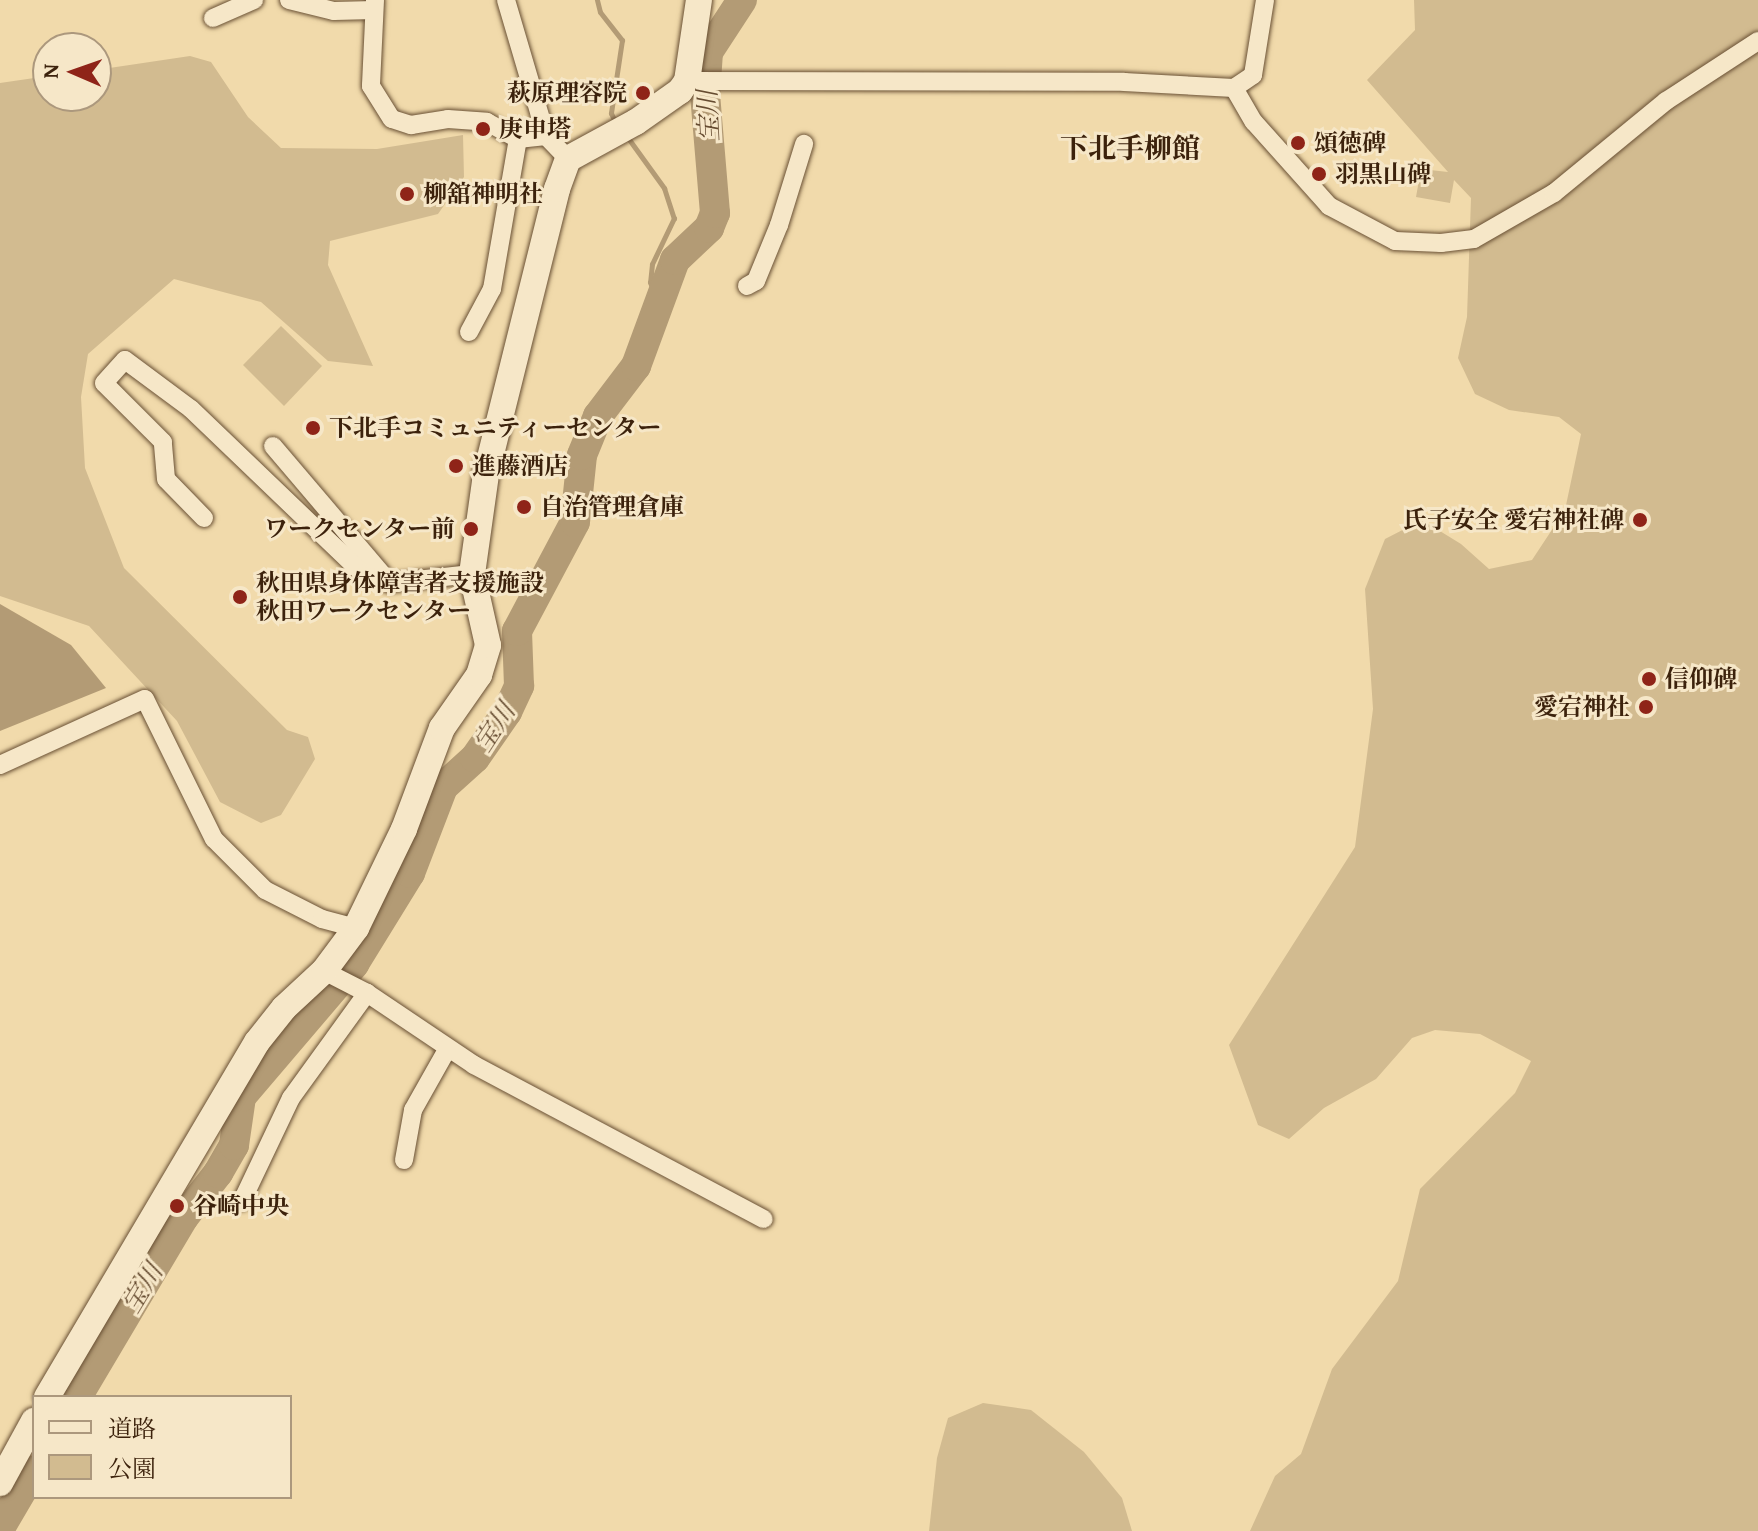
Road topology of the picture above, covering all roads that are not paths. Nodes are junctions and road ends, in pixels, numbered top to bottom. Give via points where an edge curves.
1 (254, 0) edge
2 (289, 0) edge
3 (506, 0) edge
4 (699, 0) edge
5 (1265, 0) edge
6 (375, 5) edge
7 (213, 18) dead end
8 (1758, 41) edge
9 (699, 82) junction
10 (1234, 88) junction
11 (546, 136) junction
12 (518, 139) junction
13 (804, 144) dead end
14 (568, 159) junction
15 (747, 286) dead end
16 (469, 332) dead end
17 (273, 446) dead end
18 (204, 518) dead end
19 (472, 574) junction
20 (389, 583) junction
21 (0, 765) edge
22 (356, 928) junction
23 (329, 973) junction
24 (362, 990) junction
25 (448, 1048) junction
26 (404, 1160) dead end
27 (242, 1201) dead end
28 (764, 1219) dead end
29 (48, 1395) edge
30 (32, 1425) edge
31 (0, 1483) edge

1 - 7 street
2 - 6 street via 334,11
3 - 11 street
4 - 9 street
5 - 10 street via 1253,75
6 - 12 street via 371,86 392,119 422,126 467,119
8 - 10 street via 1666,101 1554,193 1474,239 1441,243 1395,241 1329,206 1254,122
9 - 10 street via 1124,82
9 - 14 street
11 - 12 street
11 - 14 street
12 - 16 street via 492,289
13 - 15 street via 779,225 756,281
14 - 19 street via 529,315 510,367 486,474
17 - 20 street
18 - 20 street via 166,479 163,442 104,383 125,360 191,409 362,573
19 - 20 street
19 - 22 street via 488,645 479,675 442,728 404,829
21 - 22 street via 145,699 214,839 265,890 322,919
22 - 23 street
23 - 24 street
23 - 29 street via 257,1042
24 - 25 street
24 - 27 street via 291,1098
25 - 26 street via 413,1110
25 - 28 street
30 - 31 street

